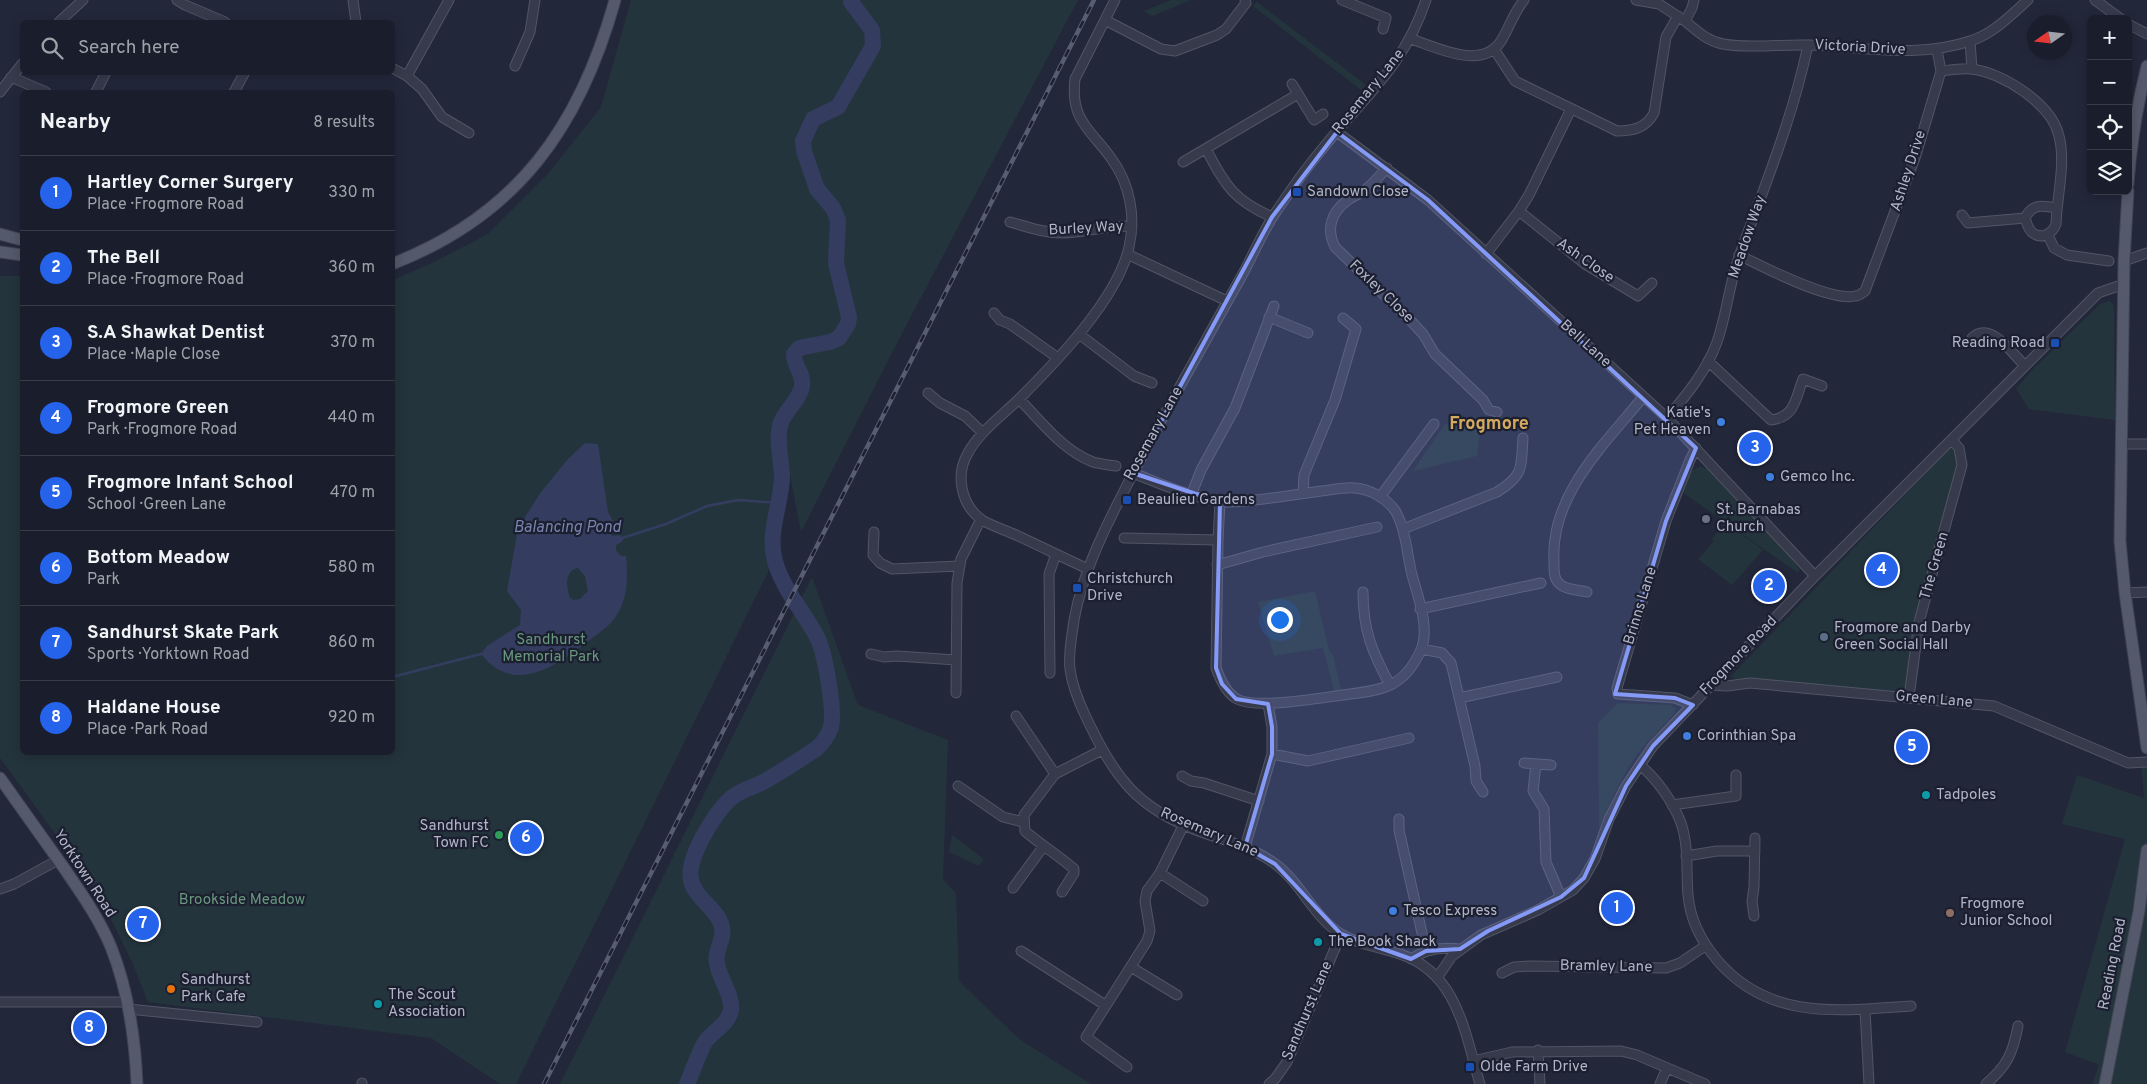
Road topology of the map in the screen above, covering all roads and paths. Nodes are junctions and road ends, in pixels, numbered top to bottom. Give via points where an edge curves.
1 (82, 0) edge
2 (177, 0) edge
3 (354, 0) edge
4 (449, 0) edge
5 (534, 0) edge
6 (615, 0) edge
7 (1115, 0) edge
8 (1245, 0) edge
9 (1342, 0) edge
10 (1426, 0) edge
11 (1524, 0) edge
12 (1636, 0) edge
13 (1694, 0) edge
14 (2028, 0) edge
15 (2095, 0) edge
16 (2116, 15) edge
17 (1681, 19) junction
18 (61, 20) edge
19 (220, 20) edge
20 (356, 20) edge
21 (1105, 20) junction
22 (2132, 27) edge
23 (1383, 29) dead end
24 (2147, 34) edge
25 (1411, 39) junction
26 (1970, 41) junction
27 (1808, 45) junction
28 (1494, 49) junction
29 (1937, 50) junction
30 (20, 66) edge
31 (515, 66) dead end
32 (2147, 66) edge
33 (1972, 69) junction
34 (395, 70) edge
35 (1941, 71) junction
36 (104, 75) edge
37 (243, 75) edge
38 (407, 76) junction
39 (11, 77) junction
40 (1292, 84) dead end
41 (41, 90) edge
42 (97, 90) edge
43 (235, 90) edge
44 (0, 92) edge
45 (1298, 94) junction
46 (2143, 97) edge
47 (1571, 109) junction
48 (1323, 114) dead end
49 (1337, 132) junction
50 (469, 133) dead end
51 (1206, 149) junction
52 (2130, 150) edge
53 (1183, 162) dead end
54 (1387, 168) junction
55 (2128, 195) edge
56 (2056, 208) junction
57 (1519, 211) junction
58 (1962, 215) dead end
59 (1272, 217) junction
60 (2025, 218) junction
61 (1010, 222) dead end
62 (1132, 226) junction
63 (0, 234) edge
64 (2048, 234) junction
65 (20, 239) edge
66 (0, 252) edge
67 (2147, 253) edge
68 (1127, 254) junction
69 (1486, 254) junction
70 (20, 255) edge
71 (1739, 255) junction
72 (2110, 261) dead end
73 (2124, 261) junction
74 (395, 263) edge
75 (1652, 283) dead end
76 (2124, 284) junction
77 (1227, 301) junction
78 (1274, 306) dead end
79 (994, 313) dead end
80 (1269, 317) junction
81 (1343, 318) dead end
82 (1308, 333) dead end
83 (1079, 334) junction
84 (1972, 338) dead end
85 (1058, 358) junction
86 (1708, 361) junction
87 (2025, 366) junction
88 (1152, 383) dead end
89 (1822, 386) dead end
90 (928, 393) dead end
91 (1643, 397) junction
92 (1019, 399) junction
93 (1497, 412) dead end
94 (1667, 418) junction
95 (1434, 424) dead end
96 (983, 433) junction
97 (1523, 438) dead end
98 (1952, 440) junction
99 (2121, 444) junction
100 (2147, 444) edge
101 (1696, 448) junction
102 (1116, 466) dead end
103 (1133, 472) junction
104 (1303, 493) junction
105 (1192, 494) junction
106 (1380, 497) junction
107 (1220, 502) junction
108 (982, 519) junction
109 (1377, 527) dead end
110 (1403, 529) junction
111 (874, 532) dead end
112 (1124, 538) dead end
113 (1218, 540) junction
114 (1056, 554) junction
115 (1217, 565) junction
116 (959, 566) junction
117 (1088, 569) junction
118 (1815, 576) junction
119 (1542, 583) dead end
120 (1363, 592) dead end
121 (1587, 592) dead end
122 (2147, 592) edge
123 (2124, 593) junction
124 (1420, 609) junction
125 (1422, 649) junction
126 (871, 654) dead end
127 (956, 660) junction
128 (1050, 673) dead end
129 (1557, 677) dead end
130 (1711, 684) junction
131 (1390, 685) junction
132 (956, 693) dead end
133 (1909, 697) junction
134 (1459, 698) junction
135 (1268, 704) junction
136 (1693, 706) junction
137 (1016, 716) dead end
138 (1408, 738) dead end
139 (2147, 748) edge
140 (1102, 750) junction
141 (1272, 754) junction
142 (2147, 762) edge
143 (1524, 763) dead end
144 (1536, 764) junction
145 (1551, 765) dead end
146 (1640, 765) junction
147 (1055, 774) junction
148 (1736, 775) dead end
149 (1182, 776) dead end
150 (0, 778) edge
151 (958, 786) dead end
152 (1483, 792) dead end
153 (1259, 801) junction
154 (1672, 805) junction
155 (1399, 819) dead end
156 (1023, 822) junction
157 (1183, 826) junction
158 (1755, 838) dead end
159 (1043, 847) junction
160 (1245, 847) junction
161 (2147, 850) edge
162 (1755, 852) junction
163 (1686, 856) junction
164 (58, 860) junction
165 (1160, 873) junction
166 (1013, 888) dead end
167 (0, 889) edge
168 (1062, 892) dead end
169 (1561, 898) junction
170 (1203, 902) dead end
171 (1754, 916) dead end
172 (1341, 934) junction
173 (1705, 946) junction
174 (1460, 949) junction
175 (1021, 951) dead end
176 (1426, 951) junction
177 (1411, 959) junction
178 (1131, 967) junction
179 (1502, 973) dead end
180 (1437, 978) junction
181 (1177, 995) dead end
182 (0, 1002) edge
183 (128, 1005) junction
184 (1105, 1005) junction
185 (1911, 1006) dead end
186 (1865, 1010) junction
187 (256, 1022) dead end
188 (2018, 1026) dead end
189 (1538, 1050) junction
190 (1473, 1060) junction
191 (1127, 1067) dead end
192 (1667, 1068) junction
193 (138, 1084) edge
194 (1269, 1084) edge
195 (1480, 1084) edge
196 (1540, 1084) edge
197 (1660, 1084) edge
198 (1705, 1084) edge
199 (1869, 1084) edge
200 (1986, 1084) edge
201 (2105, 1084) edge

1 - 18 street
2 - 19 street
3 - 20 street
4 - 38 street
5 - 31 street via 530,32
6 - 74 main road via 582,93 569,118 543,154 507,194 481,215 436,244
7 - 21 street
8 - 21 street via 1226,29 1175,51 1161,49
9 - 23 street via 1386,18
10 - 25 street, Rosemary Lane
11 - 28 street
12 - 17 street, Victoria Drive via 1659,4
13 - 17 street via 1692,8
14 - 26 street, Victoria Drive via 1990,32
15 - 16 street
17 - 27 street, Victoria Drive via 1701,35 1723,44
17 - 47 street via 1666,37 1654,113 1650,120 1640,128 1617,131
21 - 62 street via 1075,79 1074,102 1083,125 1112,158 1123,178 1132,204
22 - 24 street
25 - 28 street via 1465,56
25 - 49 street, Rosemary Lane via 1389,73
26 - 29 street, Victoria Drive
26 - 33 street
27 - 29 street, Victoria Drive
27 - 71 street, Meadow Way via 1785,130
28 - 47 street via 1515,81
29 - 35 street, Ashley Drive
30 - 39 street
32 - 46 main road
33 - 35 street
33 - 56 street via 2004,79 2049,114 2059,135 2061,160
34 - 38 street
35 - 71 street, Ashley Drive via 1916,155 1865,291 1847,297 1812,288
36 - 42 street
37 - 43 street
38 - 50 street via 422,89 442,118
39 - 41 street
39 - 44 street
40 - 45 street
45 - 48 street via 1314,120
45 - 51 street
46 - 52 main road
47 - 57 street
49 - 54 street, Bell Lane
49 - 59 street, Rosemary Lane
51 - 53 street
51 - 59 street via 1226,186 1239,200
54 - 69 street, Bell Lane via 1428,200
54 - 93 street, Foxley Close via 1365,190 1338,208 1331,223 1330,237 1335,247 1423,334 1435,354 1483,400 1489,410
55 - 73 main road
56 - 60 street via 2035,206
56 - 64 street via 2055,227
57 - 69 street
57 - 75 street, Ash Close via 1585,264 1638,296
58 - 60 street via 1968,223
59 - 77 street, Rosemary Lane
60 - 64 street via 2034,234
61 - 62 street, Burley Way via 1043,232 1064,233
62 - 68 street
63 - 65 main road
64 - 72 street via 2054,248 2067,255
66 - 70 main road
67 - 73 street
68 - 77 street
68 - 83 street via 1108,292
69 - 91 street, Bell Lane
71 - 86 street, Meadow Way via 1717,343
73 - 76 main road
76 - 87 street, Frogmore Road via 2098,293
76 - 99 main road
77 - 103 street, Rosemary Lane
78 - 80 street
79 - 85 street
80 - 82 street
80 - 105 street via 1235,408 1201,470
81 - 104 street via 1356,329 1335,400 1304,476
83 - 85 street
83 - 88 street via 1134,376
84 - 87 street via 1984,331 1992,334
85 - 92 street
86 - 89 street via 1771,420 1790,412 1803,379
86 - 94 street, Meadow Way
87 - 98 street, Frogmore Road
90 - 96 street via 965,416
91 - 94 street, Bell Lane
91 - 121 street via 1578,480 1564,505 1556,530 1553,552 1555,577 1566,588
92 - 96 street
92 - 102 street via 1070,449 1093,461
94 - 101 street, Bell Lane
95 - 106 street
96 - 108 street via 967,453 960,476 965,501
97 - 110 street via 1518,477 1510,484
98 - 118 street, Frogmore Road
98 - 133 street, The Green via 1959,448 1962,465 1919,622
99 - 100 street
99 - 123 main road via 2120,541
101 - 118 street, Bell Lane
101 - 136 street, Brinns Lane via 1666,521 1617,688 1618,694 1675,698
103 - 105 street
103 - 117 street, Rosemary Lane
104 - 106 street via 1355,488
104 - 107 street
105 - 107 street
106 - 110 street via 1395,511
107 - 113 street
108 - 114 street
108 - 116 street
109 - 115 street
110 - 124 street
111 - 116 street via 874,554 880,563 892,569
112 - 113 street
113 - 115 street
114 - 117 street
114 - 128 street via 1049,574
115 - 135 street via 1216,668 1222,684 1236,699
116 - 127 street
117 - 140 street, Rosemary Lane via 1076,609 1070,642 1070,666 1074,691
118 - 130 street, Frogmore Road
119 - 124 street
120 - 131 street via 1363,612 1374,654
122 - 123 street
123 - 139 main road
124 - 125 street
125 - 131 street via 1403,678
125 - 134 street via 1442,653 1451,663
126 - 127 street
127 - 132 street
129 - 134 street
130 - 133 street, Green Lane via 1750,683
130 - 136 street, Frogmore Road
131 - 135 street via 1371,691
133 - 142 street, Green Lane via 1994,706 2128,763
134 - 152 street via 1476,781
135 - 141 street
136 - 146 street, Frogmore Road via 1653,746
137 - 147 street
138 - 141 street via 1308,761
140 - 147 street
140 - 157 street, Rosemary Lane via 1126,786 1142,801
141 - 153 street
143 - 144 street
144 - 145 street
144 - 169 street via 1533,791 1544,809 1546,862
146 - 154 street
146 - 169 street, Frogmore Road via 1609,820 1595,859 1584,878
147 - 156 street via 1024,815
148 - 154 street via 1736,796
149 - 153 street
150 - 164 main road, Yorktown Road
151 - 156 street via 1003,817
153 - 160 street
154 - 163 street via 1681,824
155 - 176 street
156 - 159 street via 1025,831
157 - 160 street, Rosemary Lane
157 - 165 street
158 - 162 street
159 - 166 street
159 - 168 street via 1074,869
160 - 172 street, Rosemary Lane via 1275,864 1294,881 1326,921
161 - 201 main road, Reading Road
162 - 163 street via 1718,851
162 - 171 street
163 - 173 street via 1688,897
164 - 167 street
164 - 183 main road, Yorktown Road via 104,932 122,978
165 - 170 street
165 - 178 street via 1147,891 1145,902 1150,931 1147,941
169 - 174 street, Frogmore Road via 1488,931
172 - 177 street, Rosemary Lane
172 - 194 street, Sandhurst Lane via 1287,1062
173 - 179 street, Bramley Lane via 1680,963 1666,968 1530,966
173 - 186 street via 1730,974 1754,992 1785,1005 1824,1011
174 - 176 street
174 - 180 street, Frogmore Road
175 - 184 street
176 - 177 street
177 - 180 street, Rosemary Lane
178 - 181 street
178 - 184 street
180 - 190 street, Rosemary Lane via 1448,989 1458,1009
182 - 183 street
183 - 187 street
183 - 193 main road, Yorktown Road
184 - 191 street via 1086,1037
185 - 186 street
186 - 199 street
188 - 200 street via 2013,1050 2000,1072
189 - 190 street
189 - 192 street via 1621,1051
189 - 196 street
190 - 195 street, Rosemary Lane
192 - 197 street
192 - 198 street

